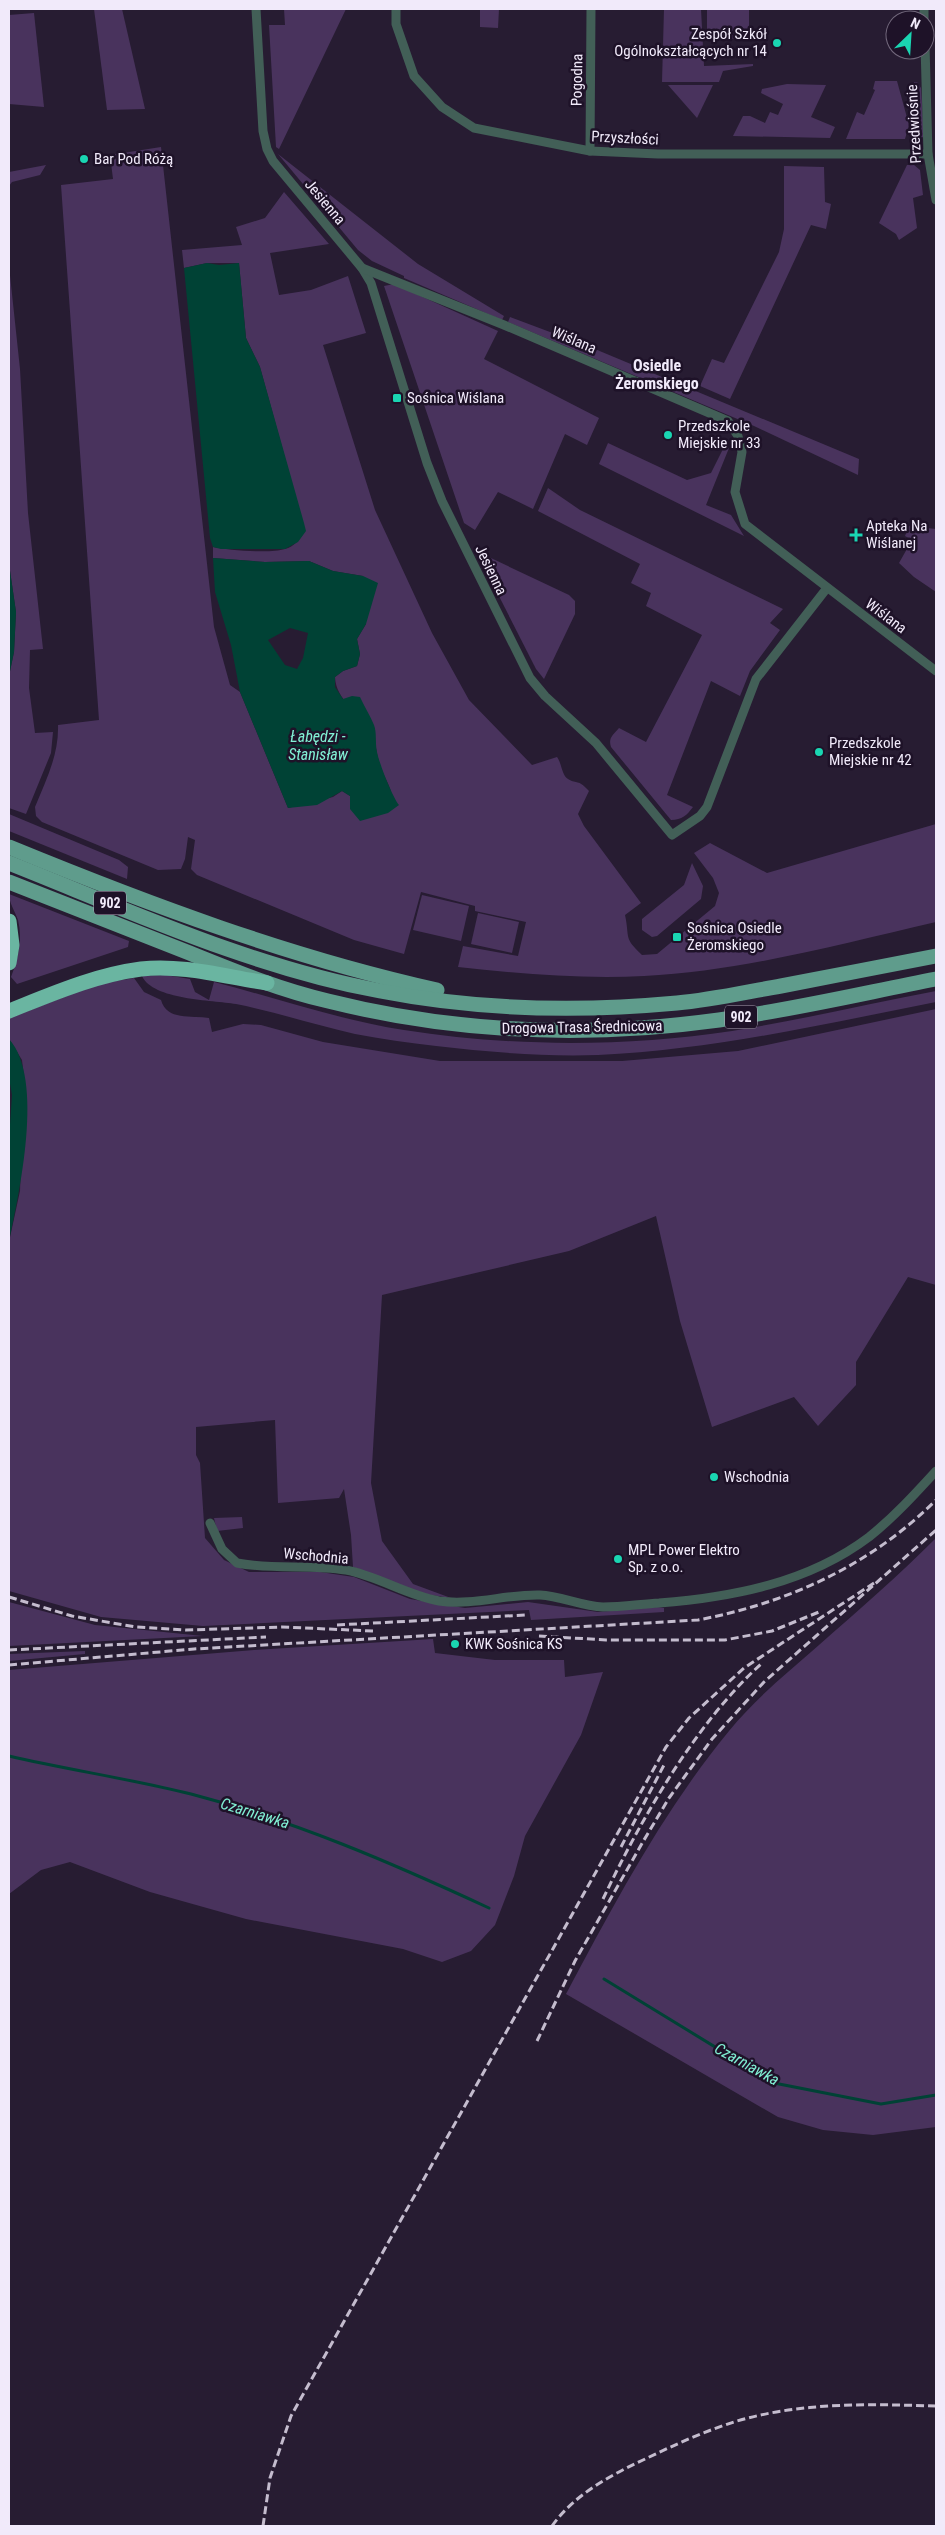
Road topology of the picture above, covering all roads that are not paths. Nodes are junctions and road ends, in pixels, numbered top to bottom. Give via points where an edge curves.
1 (256, 9) edge
2 (396, 9) edge
3 (592, 9) edge
4 (925, 60) edge
5 (590, 151) junction
6 (928, 154) junction
7 (936, 200) edge
8 (362, 268) junction
9 (827, 588) junction
10 (936, 671) edge
11 (9, 847) edge
12 (9, 863) edge
13 (9, 882) edge
14 (9, 921) edge
15 (936, 956) edge
16 (9, 963) edge
17 (207, 967) junction
18 (936, 979) edge
19 (267, 983) joint
20 (504, 1006) junction
21 (9, 1011) edge
22 (936, 1471) edge
23 (210, 1522) dead end

1 - 8 street, Jesienna via 263,131 267,148 273,161
2 - 5 street, Przyszłości via 396,24 414,76 442,107 474,128
3 - 5 street, Pogodna
4 - 6 street, Przedwiośnie
5 - 6 street, Przyszłości
6 - 7 street, Przedwiośnie
8 - 9 street, Wiślana via 728,421 738,436 742,452 735,492 745,524
8 - 9 street, Jesienna via 371,283 442,501 530,678 596,743 672,835 700,816 707,807 756,679
9 - 10 street, Wiślana
11 - 20 main road via 278,948 383,978
12 - 20 main road, Drogowa Trasa Średnicowa / 902 via 278,966 380,991
13 - 17 main road, 902
14 - 16 highway via 12,945
15 - 20 main road, Drogowa Trasa Średnicowa / 902 via 678,1003 579,1008
17 - 19 highway
17 - 21 highway via 142,969 109,975
18 - 19 main road, Drogowa Trasa Średnicowa / 902 via 720,1020 626,1029 543,1031 443,1024 388,1015
22 - 23 street, Wschodnia via 896,1514 867,1538 799,1575 755,1590 711,1599 613,1607 527,1595 466,1603 441,1601 420,1597 348,1570 237,1563 222,1549

